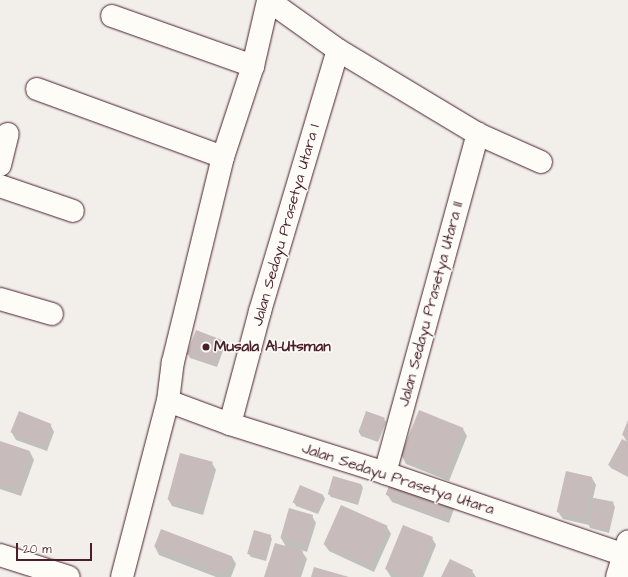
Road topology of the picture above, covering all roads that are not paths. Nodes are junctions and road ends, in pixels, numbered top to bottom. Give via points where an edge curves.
1 (268, 0) edge
2 (112, 16) dead end
3 (338, 50) junction
4 (253, 66) junction
5 (37, 89) dead end
6 (8, 134) dead end
7 (478, 134) junction
8 (223, 157) junction
9 (541, 162) dead end
10 (0, 165) edge
11 (0, 186) edge
12 (73, 211) dead end
13 (0, 300) edge
14 (52, 314) dead end
15 (168, 401) junction
16 (230, 424) junction
17 (384, 473) junction
18 (626, 551) edge
19 (0, 555) edge
20 (69, 577) edge
21 (122, 577) edge
22 (617, 577) edge

1 - 3 street
1 - 4 street
2 - 4 street
3 - 7 street
3 - 16 street, Jalan Sedayu Prasetya Utara I via 260,311
4 - 8 street
5 - 8 street
6 - 10 street
7 - 9 street
7 - 17 street, Jalan Sedayu Prasetya Utara II
8 - 15 street via 173,362
11 - 12 street
13 - 14 street
15 - 16 street, Jalan Sedayu Prasetya Utara
15 - 21 street
16 - 17 street, Jalan Sedayu Prasetya Utara
17 - 18 street, Jalan Sedayu Prasetya Utara
18 - 22 street
19 - 20 street

